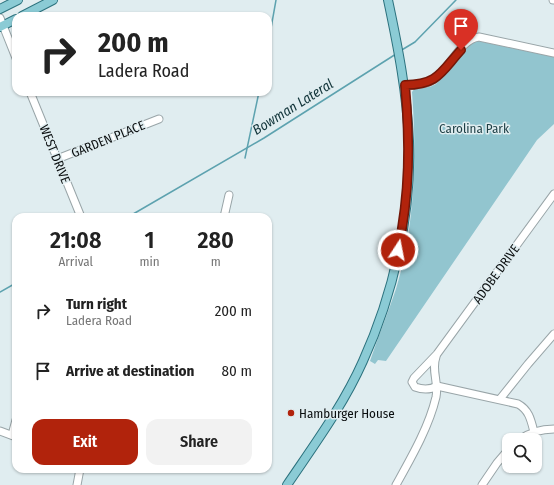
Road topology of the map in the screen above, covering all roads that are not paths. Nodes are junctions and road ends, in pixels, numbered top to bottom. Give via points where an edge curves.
1 (18, 0) edge
2 (54, 0) edge
3 (388, 0) edge
4 (0, 9) edge
5 (30, 12) edge
6 (12, 20) edge
7 (1, 23) edge
8 (12, 49) edge
9 (554, 53) edge
10 (405, 85) junction
11 (32, 96) edge
12 (159, 119) dead end
13 (57, 160) junction
14 (554, 194) edge
15 (229, 195) dead end
16 (79, 213) edge
17 (225, 213) edge
18 (554, 334) edge
19 (438, 354) junction
20 (437, 386) junction
21 (500, 400) junction
22 (554, 429) edge
23 (0, 431) edge
24 (534, 432) junction
25 (531, 433) edge
26 (12, 435) edge
27 (502, 457) edge
28 (79, 473) edge
29 (288, 484) edge
30 (77, 485) edge
31 (396, 485) edge
32 (482, 485) edge

1 - 4 main road
2 - 5 main road
3 - 10 main road
6 - 7 main road
7 - 8 street
9 - 10 street via 479,37 468,42 437,78 424,84
10 - 29 main road via 409,143 407,190 402,232 389,288 372,338 356,374 328,424
11 - 13 street, WEST DRIVE
12 - 13 street, GARDEN PLACE
13 - 16 street, WEST DRIVE
14 - 19 street, ADOBE DRIVE
15 - 17 street
18 - 21 street
19 - 20 street, ADOBE DRIVE via 434,365
19 - 20 street, ADOBE DRIVE via 412,382 415,387 422,389
20 - 21 street
20 - 31 street, ADOBE DRIVE via 432,408 418,443
21 - 24 street via 518,404 526,410
22 - 24 street
23 - 26 street
24 - 25 street
27 - 32 street
28 - 30 street

